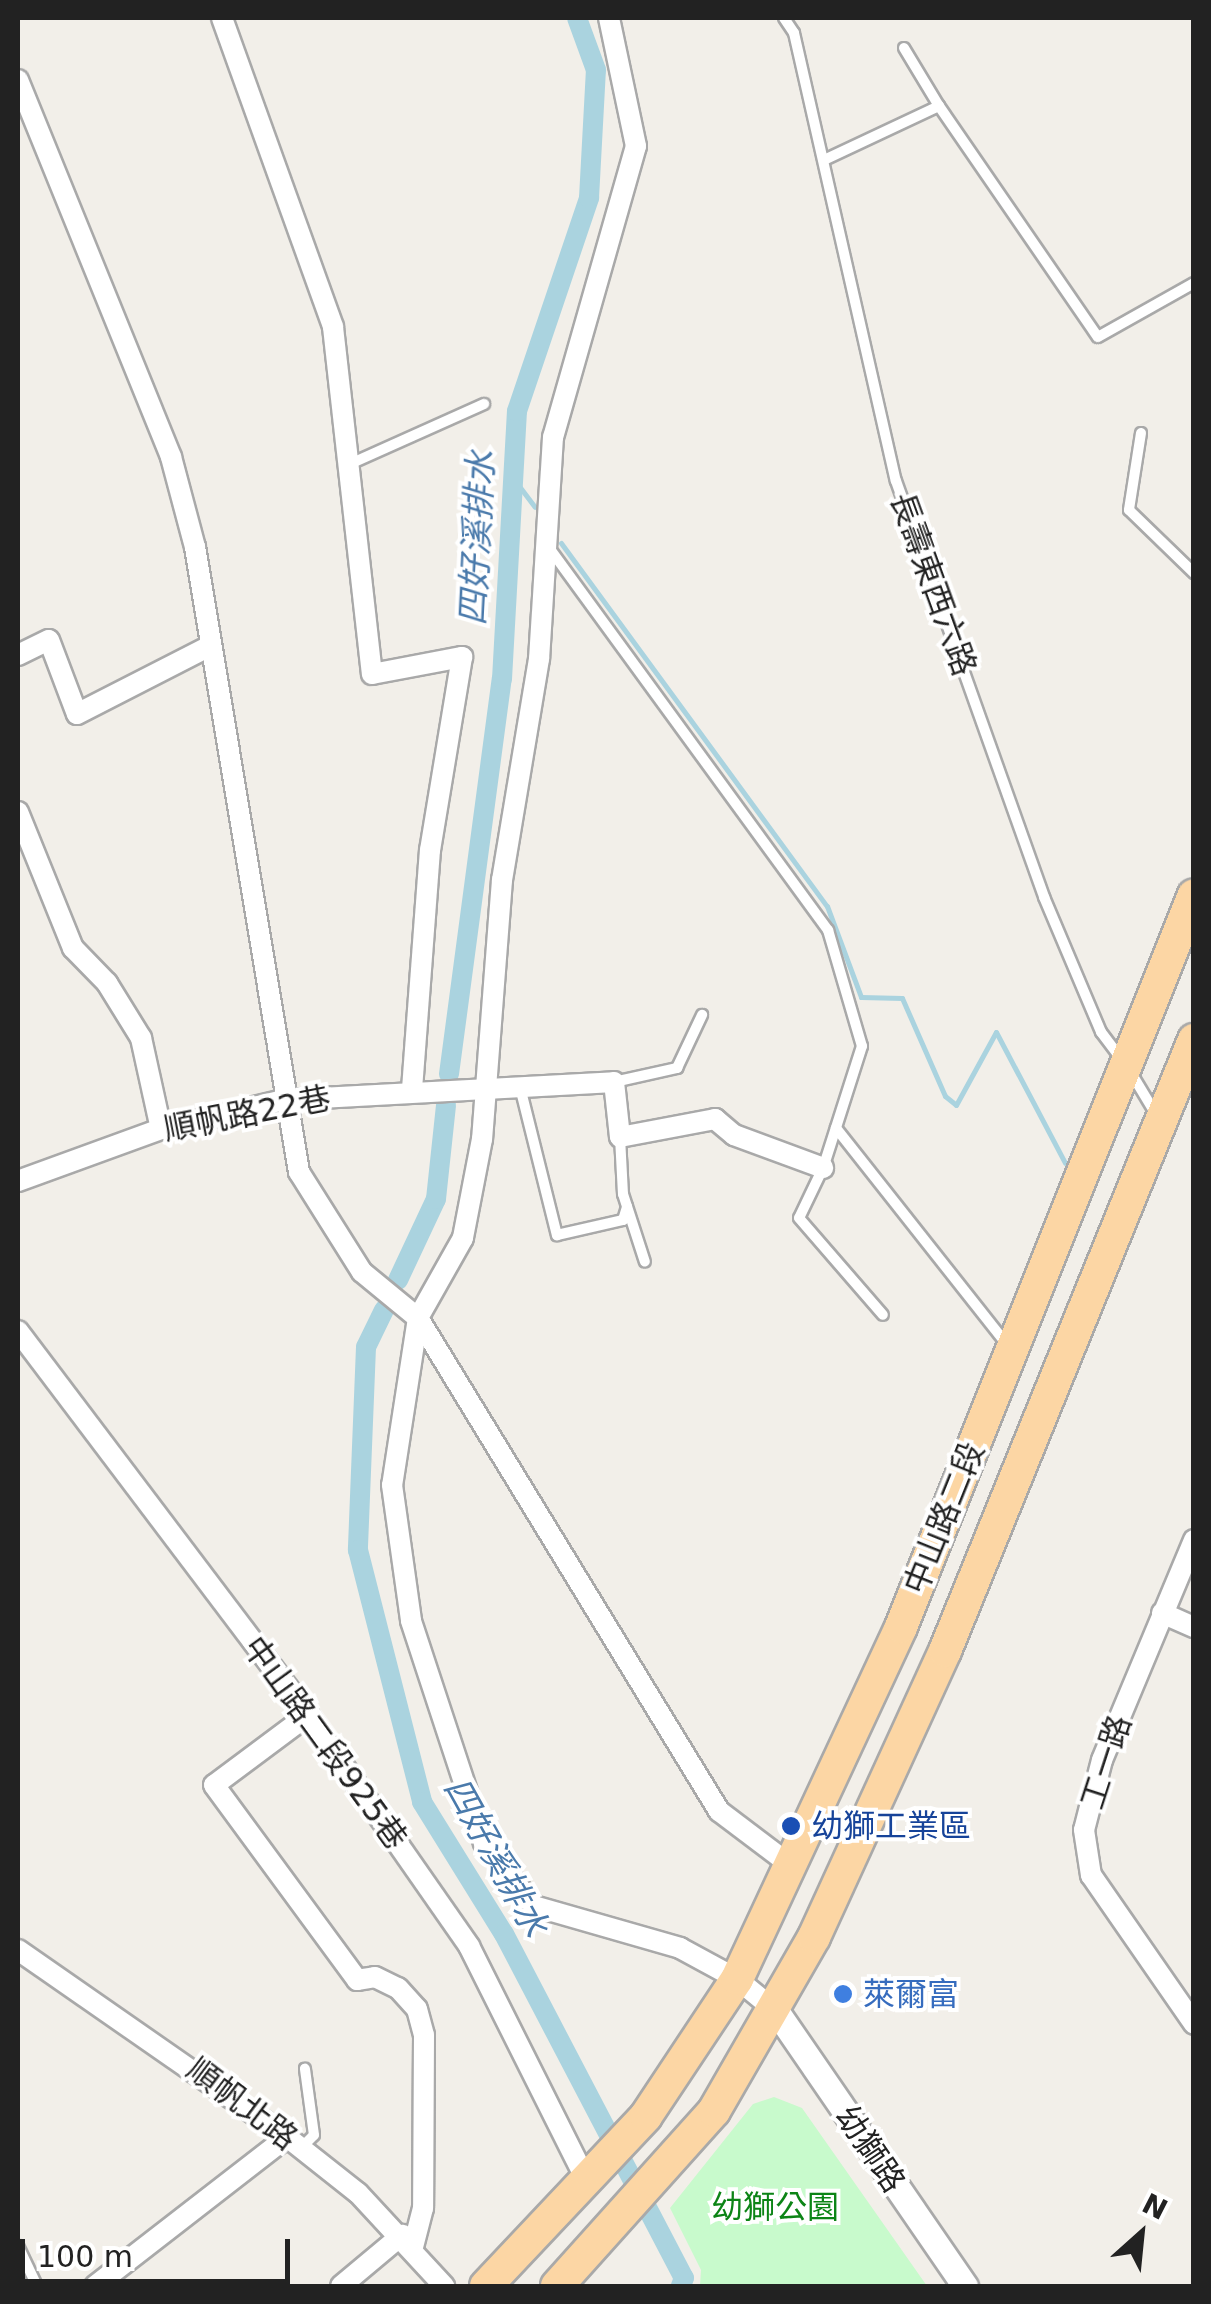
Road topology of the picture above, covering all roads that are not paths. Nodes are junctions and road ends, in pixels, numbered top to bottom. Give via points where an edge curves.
1 (222, 18) edge
2 (609, 18) edge
3 (784, 18) edge
4 (904, 48) dead end
5 (18, 80) edge
6 (940, 106) junction
7 (824, 160) junction
8 (1194, 283) edge
9 (484, 404) dead end
10 (1141, 433) dead end
11 (350, 464) junction
12 (546, 544) junction
13 (1194, 572) edge
14 (210, 646) junction
15 (18, 655) edge
16 (18, 812) edge
17 (1194, 895) edge
18 (702, 1016) dead end
19 (1194, 1040) edge
20 (1125, 1063) junction
21 (614, 1082) junction
22 (520, 1086) junction
23 (485, 1089) junction
24 (412, 1091) junction
25 (284, 1100) junction
26 (1160, 1122) junction
27 (836, 1128) junction
28 (161, 1129) junction
29 (620, 1138) junction
30 (823, 1168) junction
31 (18, 1181) edge
32 (627, 1206) junction
33 (645, 1262) dead end
34 (1040, 1278) junction
35 (1088, 1298) junction
36 (883, 1315) dead end
37 (418, 1318) junction
38 (18, 1330) edge
39 (1011, 1350) junction
40 (1194, 1540) edge
41 (1162, 1614) junction
42 (1194, 1627) edge
43 (308, 1715) junction
44 (793, 1867) junction
45 (18, 1950) edge
46 (737, 1979) junction
47 (776, 2011) junction
48 (1194, 2024) edge
49 (305, 2069) dead end
50 (294, 2142) junction
51 (588, 2184) junction
52 (407, 2241) junction
53 (18, 2246) edge
54 (37, 2286) edge
55 (94, 2286) edge
56 (342, 2286) edge
57 (444, 2286) edge
58 (486, 2286) edge
59 (557, 2286) edge
60 (964, 2286) edge

1 - 11 street via 333,327
2 - 12 street via 636,146 554,437
3 - 7 lane, 長壽東西六路 via 794,33
4 - 6 lane
5 - 14 street via 171,457
6 - 7 lane
6 - 8 lane via 1098,338
7 - 20 lane, 長壽東西六路 via 896,481 1044,897 1100,1032
9 - 11 lane
10 - 13 lane via 1129,510
11 - 24 street via 372,674 462,657 430,850
12 - 23 street via 539,659 502,880
12 - 27 lane via 828,930 862,1046
14 - 15 street via 76,714 49,640
14 - 25 street
16 - 28 street via 73,948 107,983 141,1038
17 - 20 main road, 中山路二段
18 - 21 lane via 677,1068
19 - 26 main road, 中山路二段
20 - 26 lane, 長壽東西六路
20 - 34 main road, 中山路二段
21 - 22 street, 順帆路22巷
21 - 29 street
22 - 23 street, 順帆路22巷
22 - 32 lane via 557,1235 623,1220
23 - 24 street, 順帆路22巷
23 - 37 street via 463,1238
24 - 25 street, 順帆路22巷
25 - 28 street, 順帆路22巷
25 - 37 street via 300,1172 362,1272
26 - 35 main road, 中山路二段
27 - 30 lane
27 - 39 lane
28 - 31 street, 順帆路22巷
29 - 30 street via 715,1119 734,1135
29 - 32 lane
30 - 36 lane via 799,1218
32 - 33 lane
34 - 35 main road
34 - 39 main road, 中山路二段
35 - 47 main road, 中山路二段 via 945,1651
37 - 44 street via 719,1812
37 - 46 street via 392,1485 411,1621 484,1843 534,1906 680,1948
38 - 43 street, 中山路二段925巷
39 - 44 main road, 中山路二段 via 901,1627
40 - 41 street, 工一路
41 - 42 street
41 - 48 street, 工一路 via 1102,1760 1084,1830 1091,1875
43 - 51 street, 中山路二段925巷 via 469,1946
43 - 52 street via 214,1786 357,1980 374,1977 398,1988 417,2009 424,2035 423,2208
44 - 46 main road, 中山路二段
45 - 50 street, 順帆北路
46 - 47 street
46 - 51 main road, 中山路二段 via 646,2116
47 - 59 main road, 中山路二段 via 682,2152
47 - 60 street, 幼獅路
49 - 50 lane via 314,2135
50 - 52 street, 順帆北路
50 - 55 street
51 - 58 main road
52 - 56 street
52 - 57 street, 順帆北路
53 - 54 lane

